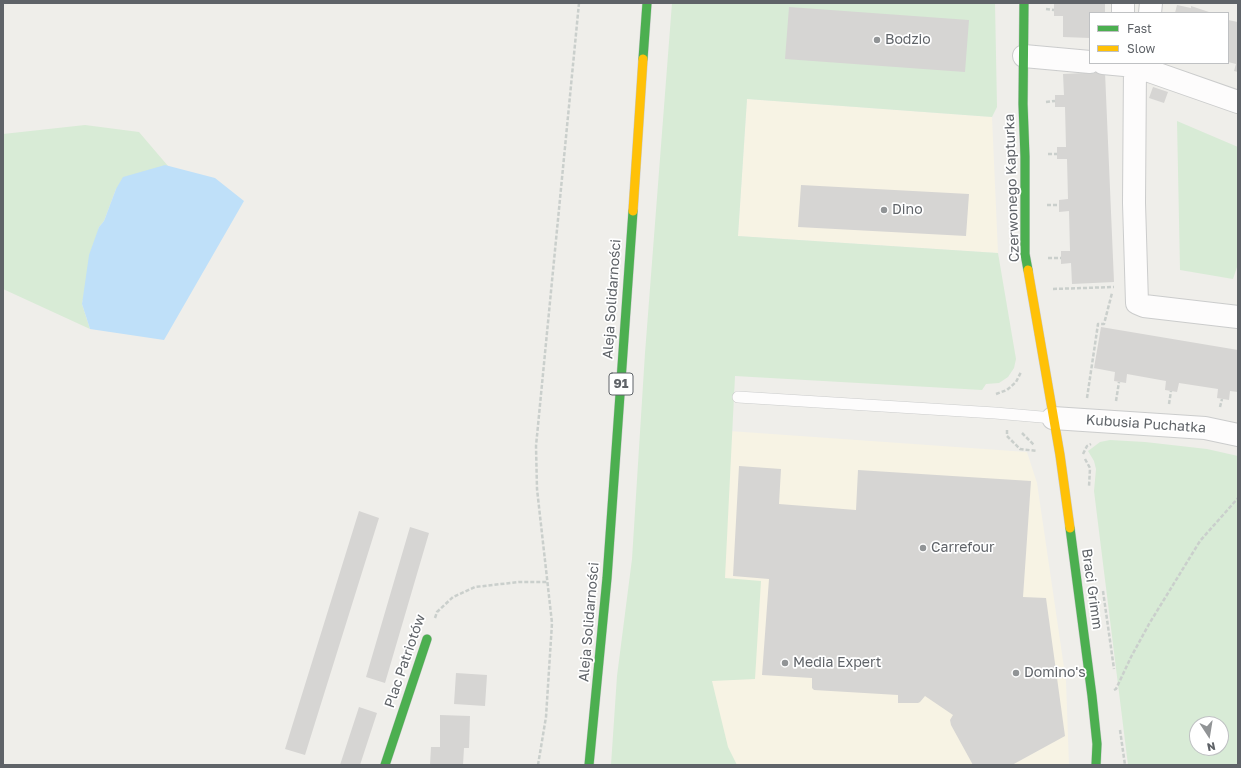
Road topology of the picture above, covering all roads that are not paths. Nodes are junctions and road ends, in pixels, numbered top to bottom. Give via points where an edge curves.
1 (647, 3) edge
2 (1024, 3) edge
3 (1024, 56) junction
4 (1089, 62) edge
5 (1119, 64) edge
6 (1135, 65) edge
7 (1238, 102) edge
8 (1238, 317) edge
9 (738, 397) dead end
10 (1053, 418) junction
11 (1238, 435) edge
12 (427, 639) road end
13 (385, 765) edge
14 (589, 765) edge
15 (1096, 765) edge

1 - 14 street, Aleja Solidarności / 91 via 607,578
2 - 3 street, Czerwonego Kapturka
3 - 4 street
3 - 10 street, Czerwonego Kapturka via 1025,254
5 - 6 street
6 - 7 street
6 - 8 street via 1134,203 1137,303 1144,306
9 - 10 lane via 995,412
10 - 11 street, Kubusia Puchatka via 1205,428
10 - 15 street, Braci Grimm via 1092,696 1097,744
12 - 13 street, Plac Patriotów

